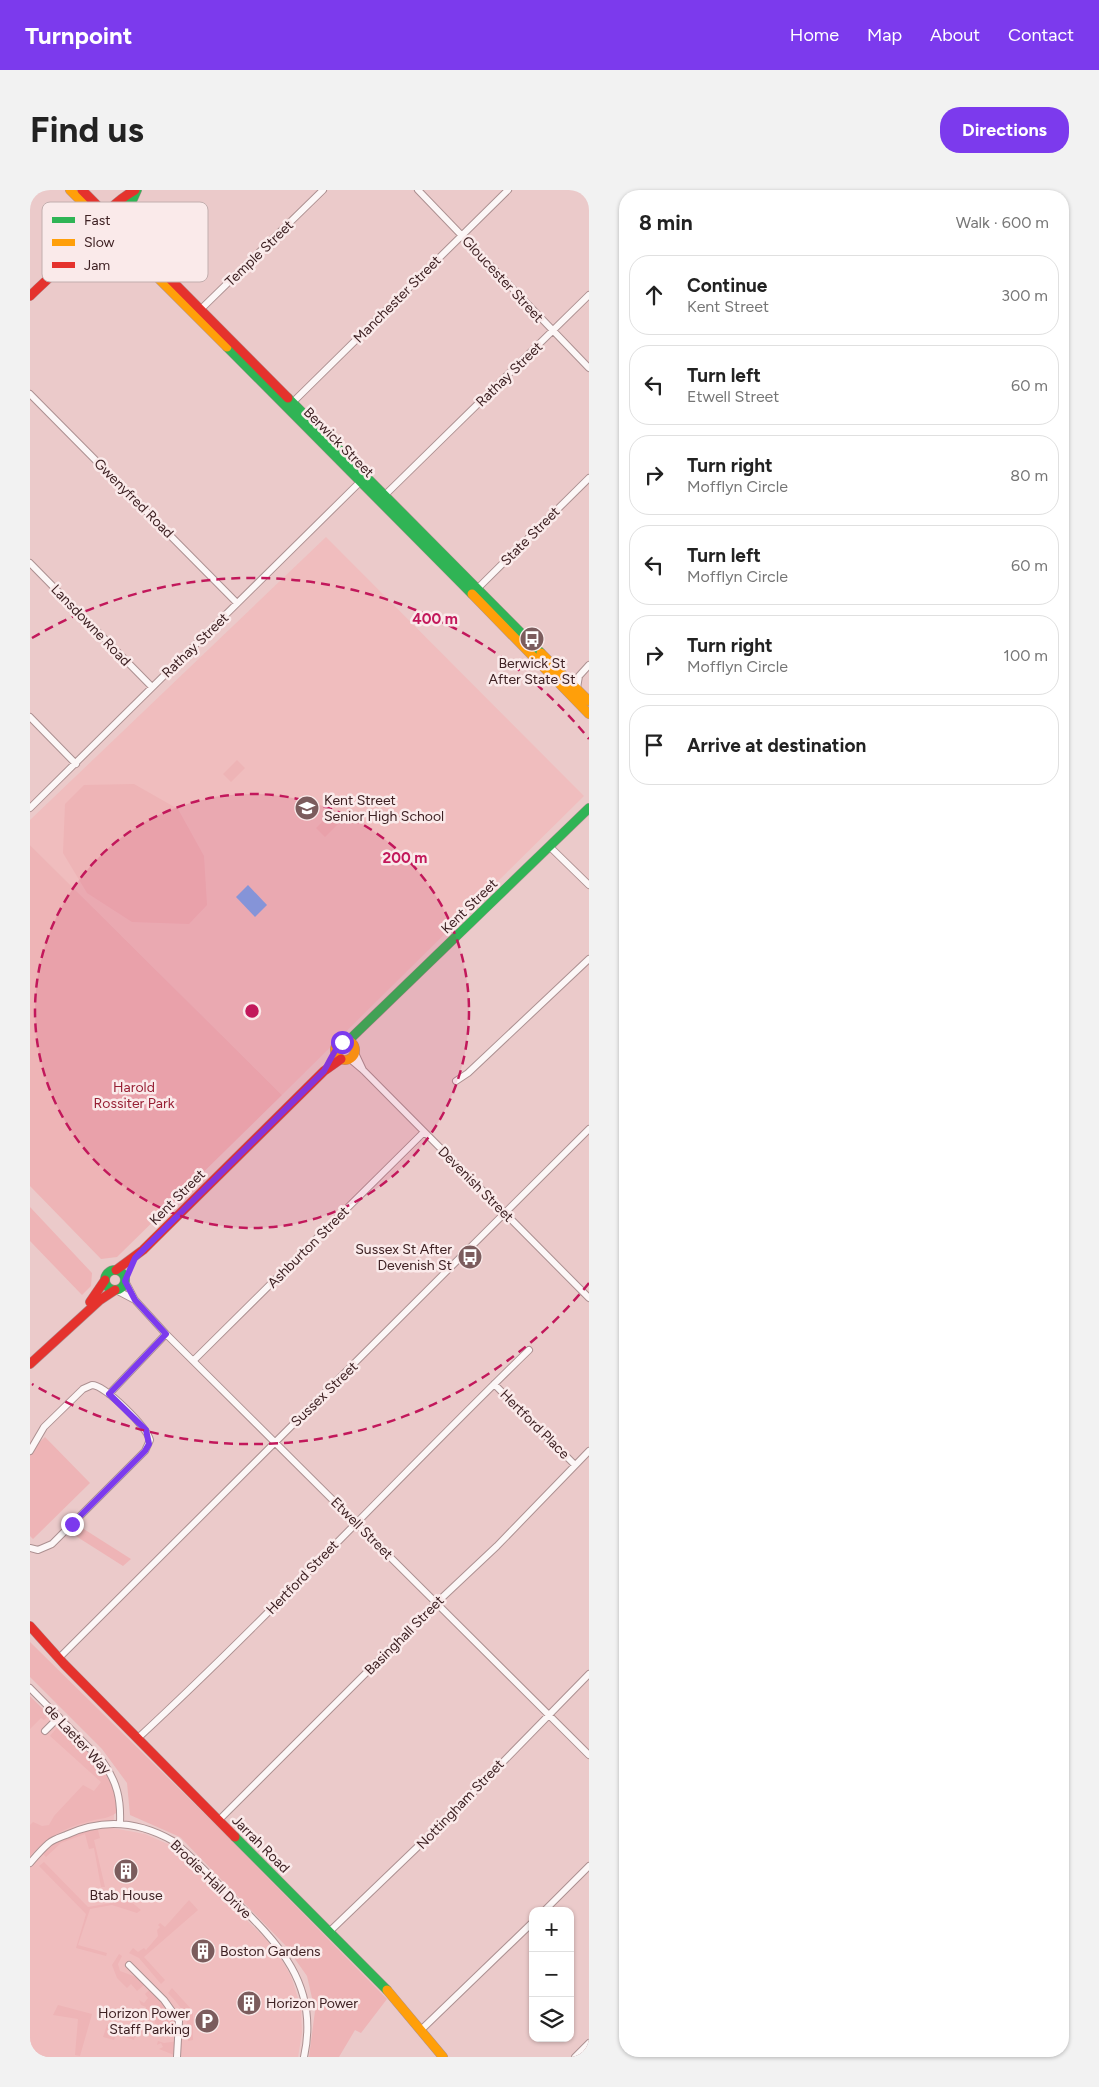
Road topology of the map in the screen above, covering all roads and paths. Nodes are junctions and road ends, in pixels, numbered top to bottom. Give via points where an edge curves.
1 (70, 190) edge
2 (82, 190) edge
3 (136, 190) edge
4 (323, 190) edge
5 (418, 190) edge
6 (508, 190) edge
7 (84, 202) edge
8 (92, 202) edge
9 (120, 202) edge
10 (462, 236) junction
11 (44, 282) edge
12 (168, 282) edge
13 (589, 294) edge
14 (30, 296) edge
15 (198, 312) junction
16 (552, 332) junction
17 (589, 368) edge
18 (30, 394) edge
19 (289, 405) junction
20 (589, 478) edge
21 (360, 482) junction
22 (385, 495) junction
23 (30, 563) edge
24 (474, 591) junction
25 (238, 603) junction
26 (587, 667) edge
27 (152, 687) junction
28 (577, 688) junction
29 (589, 701) edge
30 (589, 714) edge
31 (30, 717) edge
32 (76, 764) junction
33 (30, 808) edge
34 (589, 808) edge
35 (549, 846) junction
36 (589, 885) edge
37 (589, 959) edge
38 (347, 1052) junction
39 (456, 1081) dead end
40 (589, 1129) edge
41 (424, 1132) junction
42 (505, 1213) junction
43 (135, 1258) junction
44 (116, 1270) junction
45 (105, 1280) junction
46 (125, 1280) junction
47 (116, 1290) junction
48 (589, 1298) edge
49 (135, 1300) junction
50 (166, 1334) junction
51 (529, 1350) dead end
52 (30, 1357) edge
53 (193, 1361) junction
54 (30, 1364) edge
55 (494, 1384) junction
56 (109, 1394) junction
57 (275, 1441) junction
58 (30, 1451) edge
59 (589, 1451) edge
60 (575, 1465) junction
61 (356, 1521) junction
62 (30, 1548) edge
63 (437, 1602) junction
64 (30, 1626) edge
65 (30, 1633) edge
66 (57, 1656) junction
67 (589, 1674) edge
68 (30, 1688) edge
69 (548, 1714) junction
70 (59, 1717) junction
71 (45, 1731) dead end
72 (138, 1738) junction
73 (589, 1755) edge
74 (219, 1820) junction
75 (120, 1823) junction
76 (30, 1863) edge
77 (589, 1866) edge
78 (548, 1907) edge
79 (529, 1926) edge
80 (329, 1932) junction
81 (129, 1966) dead end
82 (422, 2029) junction
83 (589, 2043) edge
84 (177, 2057) edge
85 (304, 2057) edge
86 (443, 2057) edge
87 (575, 2057) edge

1 - 7 main road, Berwick Street
2 - 8 main road, Berwick Street
3 - 9 main road
4 - 15 street, Temple Street
5 - 10 street, Gloucester Street
6 - 10 street, Manchester Street
10 - 16 street, Gloucester Street
10 - 19 street, Manchester Street
11 - 14 main road
12 - 15 main road, Berwick Street
13 - 16 street, Rathay Street
15 - 19 main road, Berwick Street
16 - 17 street, Gloucester Street
16 - 22 street, Rathay Street
18 - 25 street, Gwenyfred Road
19 - 21 main road, Berwick Street
19 - 22 main road, Berwick Street
20 - 24 street, State Street
21 - 24 main road, Berwick Street
21 - 25 street, Rathay Street
22 - 24 main road, Berwick Street
23 - 27 street, Lansdowne Road
24 - 28 main road, Berwick Street
24 - 30 main road, Berwick Street
25 - 27 street, Rathay Street
26 - 28 street via 576,682
27 - 32 street, Rathay Street
28 - 29 main road, Berwick Street
31 - 32 street
32 - 33 street, Rathay Street
34 - 35 main road, Kent Street
35 - 36 street
35 - 38 main road, Kent Street via 368,1024
37 - 39 street
38 - 41 street, Devenish Street
38 - 43 main road, Kent Street
40 - 42 street, Sussex Street
41 - 42 street, Devenish Street
41 - 53 street, Ashburton Street
42 - 48 street, Devenish Street
42 - 57 street, Sussex Street via 330,1390
43 - 44 main road, Kent Street
43 - 46 main road, Kent Street
44 - 45 main road via 108,1273
44 - 46 main road via 123,1274
45 - 47 main road via 109,1288
45 - 52 main road via 88,1304
46 - 47 main road
46 - 49 street, Etwell Street
47 - 49 street, Etwell Street
47 - 54 main road via 100,1300
49 - 50 street, Etwell Street
50 - 53 street, Etwell Street
50 - 56 street
51 - 55 street, Hertford Street
53 - 57 street, Etwell Street
55 - 60 street, Hertford Place
55 - 61 street, Hertford Street
56 - 58 street via 96,1385 83,1388 44,1427
56 - 62 street via 147,1432 148,1448 52,1544 38,1550
57 - 61 street, Etwell Street
57 - 66 street, Sussex Street
59 - 60 street, Basinghall Street
60 - 63 street, Basinghall Street via 497,1546
61 - 63 street, Etwell Street
61 - 72 street, Hertford Street via 298,1583
63 - 69 street, Etwell Street
63 - 74 street, Basinghall Street
64 - 66 main road, Jarrah Road
65 - 66 main road, Jarrah Road
66 - 72 main road, Jarrah Road
67 - 69 street, Nottingham Street
68 - 70 street, de Laeter Way
69 - 73 street, Etwell Street
69 - 80 street, Nottingham Street via 457,1809
70 - 71 street
70 - 75 street, de Laeter Way via 110,1772 121,1800
72 - 74 main road, Jarrah Road
74 - 80 main road, Jarrah Road
75 - 76 street, Brodie-Hall Drive via 102,1823 75,1830 50,1842
75 - 85 street, Brodie-Hall Drive via 147,1829 173,1841 276,1942 296,1973 306,2008
77 - 78 street
79 - 82 street
80 - 82 main road, Jarrah Road
81 - 84 street via 164,2000 179,2021
82 - 86 main road, Jarrah Road
83 - 87 street

